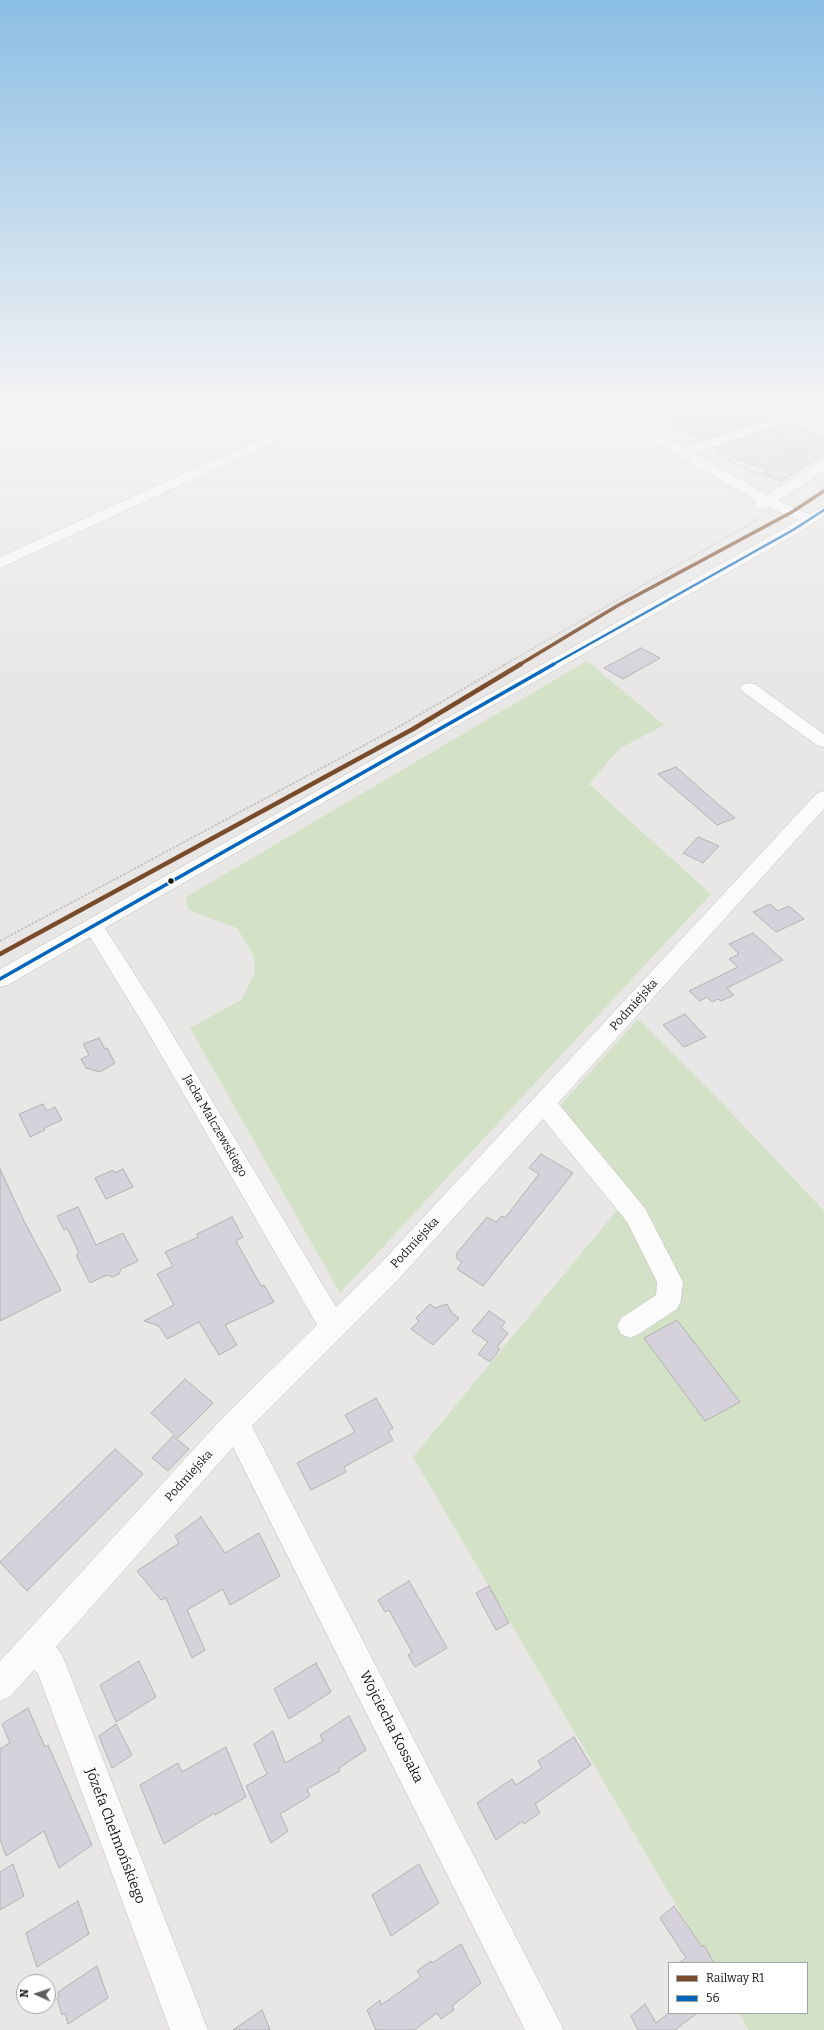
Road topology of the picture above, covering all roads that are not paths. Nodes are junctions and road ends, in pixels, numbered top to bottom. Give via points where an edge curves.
1 (143, 497) edge
2 (754, 497) edge
3 (772, 497) edge
4 (764, 503) junction
5 (817, 515) edge
6 (0, 562) edge
7 (749, 688) dead end
8 (824, 742) edge
9 (824, 796) edge
10 (94, 928) junction
11 (0, 980) edge
12 (544, 1103) junction
13 (630, 1326) dead end
14 (333, 1327) junction
15 (236, 1423) junction
16 (35, 1647) junction
17 (0, 1685) edge
18 (188, 2030) edge
19 (545, 2030) edge

1 - 6 street
2 - 4 street
3 - 4 street
4 - 5 street
5 - 10 street via 466,713
7 - 8 street
9 - 12 street, Podmiejska
10 - 11 street
10 - 14 street, Jacka Malczewskiego via 154,1023
12 - 13 street via 636,1215 670,1282 668,1301
12 - 14 street, Podmiejska via 388,1273
14 - 15 street, Podmiejska
15 - 16 street, Podmiejska
15 - 19 street, Wojciecha Kossaka
16 - 17 street, Podmiejska
16 - 18 street, Józefa Chełmońskiego via 50,1664

